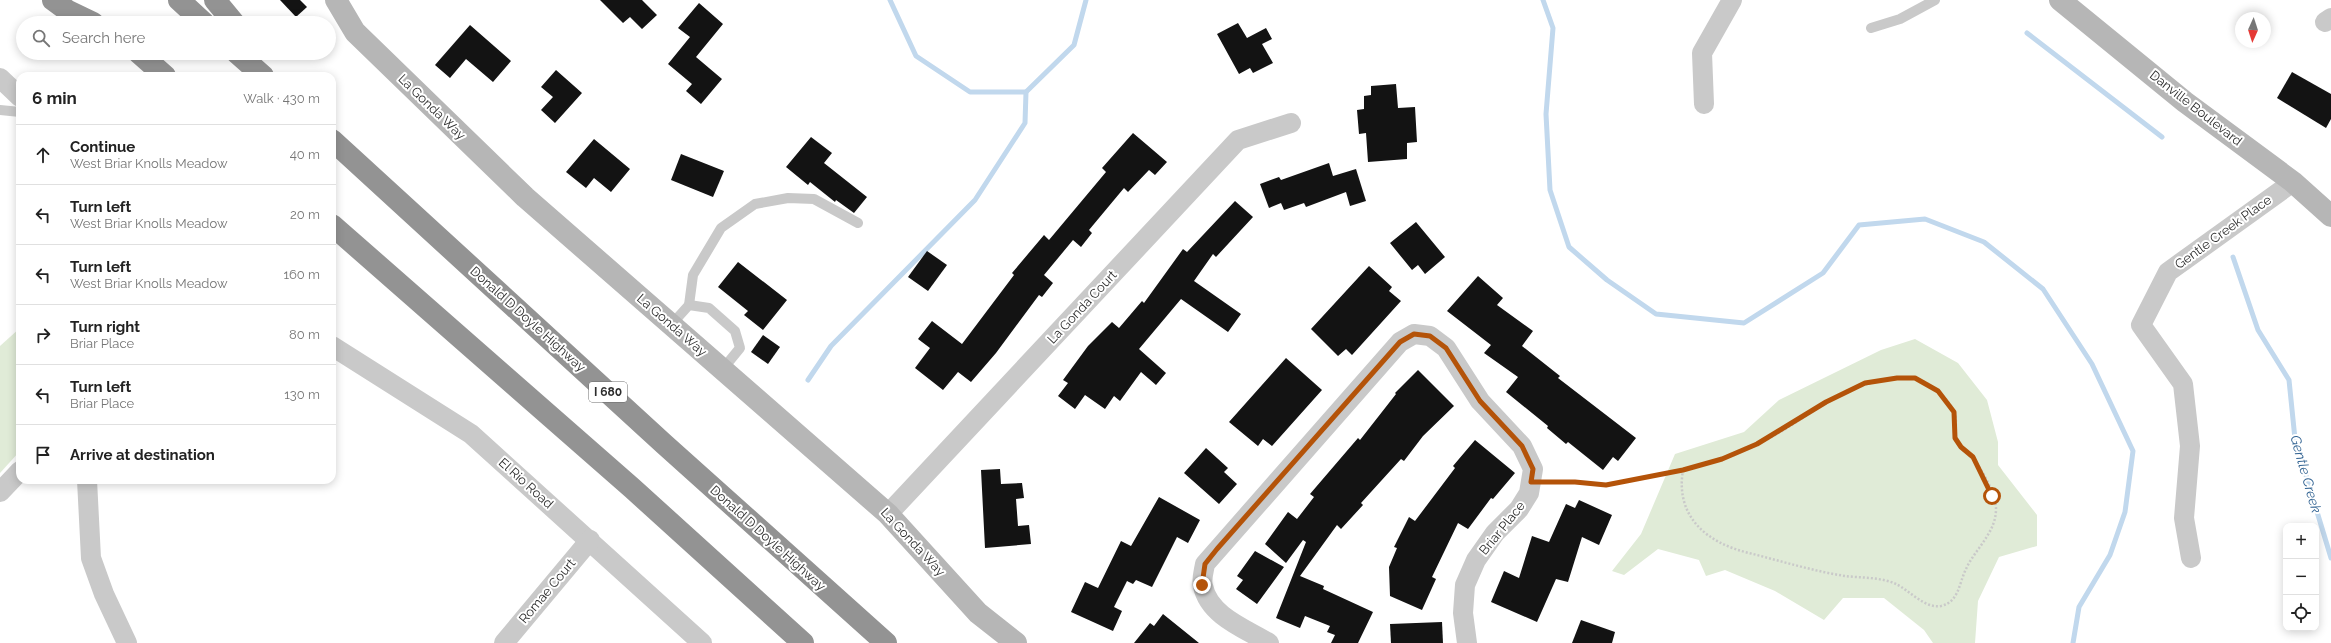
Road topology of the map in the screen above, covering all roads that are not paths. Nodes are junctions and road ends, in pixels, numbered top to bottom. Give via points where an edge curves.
1 (54, 0) edge
2 (82, 0) edge
3 (179, 0) edge
4 (215, 0) edge
5 (336, 0) edge
6 (1732, 0) edge
7 (1935, 0) edge
8 (2060, 0) edge
9 (78, 16) edge
10 (99, 16) edge
11 (196, 16) edge
12 (228, 16) edge
13 (1871, 28) dead end
14 (147, 60) edge
15 (245, 60) edge
16 (258, 60) edge
17 (160, 72) edge
18 (258, 72) edge
19 (266, 72) edge
20 (0, 78) edge
21 (16, 93) edge
22 (1704, 104) dead end
23 (0, 110) edge
24 (16, 112) edge
25 (1291, 123) dead end
26 (336, 144) edge
27 (2293, 182) junction
28 (2331, 216) edge
29 (858, 224) dead end
30 (336, 229) edge
31 (689, 305) junction
32 (671, 325) junction
33 (336, 349) edge
34 (722, 370) junction
35 (16, 475) edge
36 (87, 484) edge
37 (0, 492) edge
38 (888, 514) junction
39 (590, 540) junction
40 (2191, 558) dead end
41 (127, 643) edge
42 (504, 643) edge
43 (702, 643) edge
44 (803, 643) edge
45 (886, 643) edge
46 (1016, 643) edge
47 (1269, 643) edge
48 (1467, 643) edge

1 - 9 highway
2 - 10 highway
3 - 11 highway
4 - 12 highway
5 - 32 street, La Gonda Way via 355,32 517,190
6 - 22 street via 1702,53
7 - 13 lane via 1900,19
8 - 27 street, Danville Boulevard via 2185,102
14 - 17 highway
15 - 18 highway
16 - 19 highway
20 - 21 street
23 - 24 lane
25 - 38 street, La Gonda Court via 1238,140
26 - 45 highway, Donald D Doyle Highway / I 680
27 - 28 street, Danville Boulevard
27 - 40 street, Gentle Creek Place via 2168,272 2141,325 2184,384 2190,446 2184,518
29 - 31 lane via 814,199 788,198 755,204 721,228 693,275
30 - 44 highway via 632,488
31 - 32 lane
31 - 34 lane via 709,308 734,331 740,348
32 - 34 street, La Gonda Way
33 - 39 street, El Rio Road via 471,434
34 - 38 street, La Gonda Way
35 - 37 street
36 - 41 street via 91,558 104,594
38 - 46 street, La Gonda Way via 978,613
39 - 42 street, Romae Court
39 - 43 street, El Rio Road
47 - 48 street, Briar Place via 1216,610 1202,585 1205,564 1400,342 1414,334 1430,336 1446,348 1480,401 1522,446 1533,469 1529,493 1476,560 1465,585 1463,613

